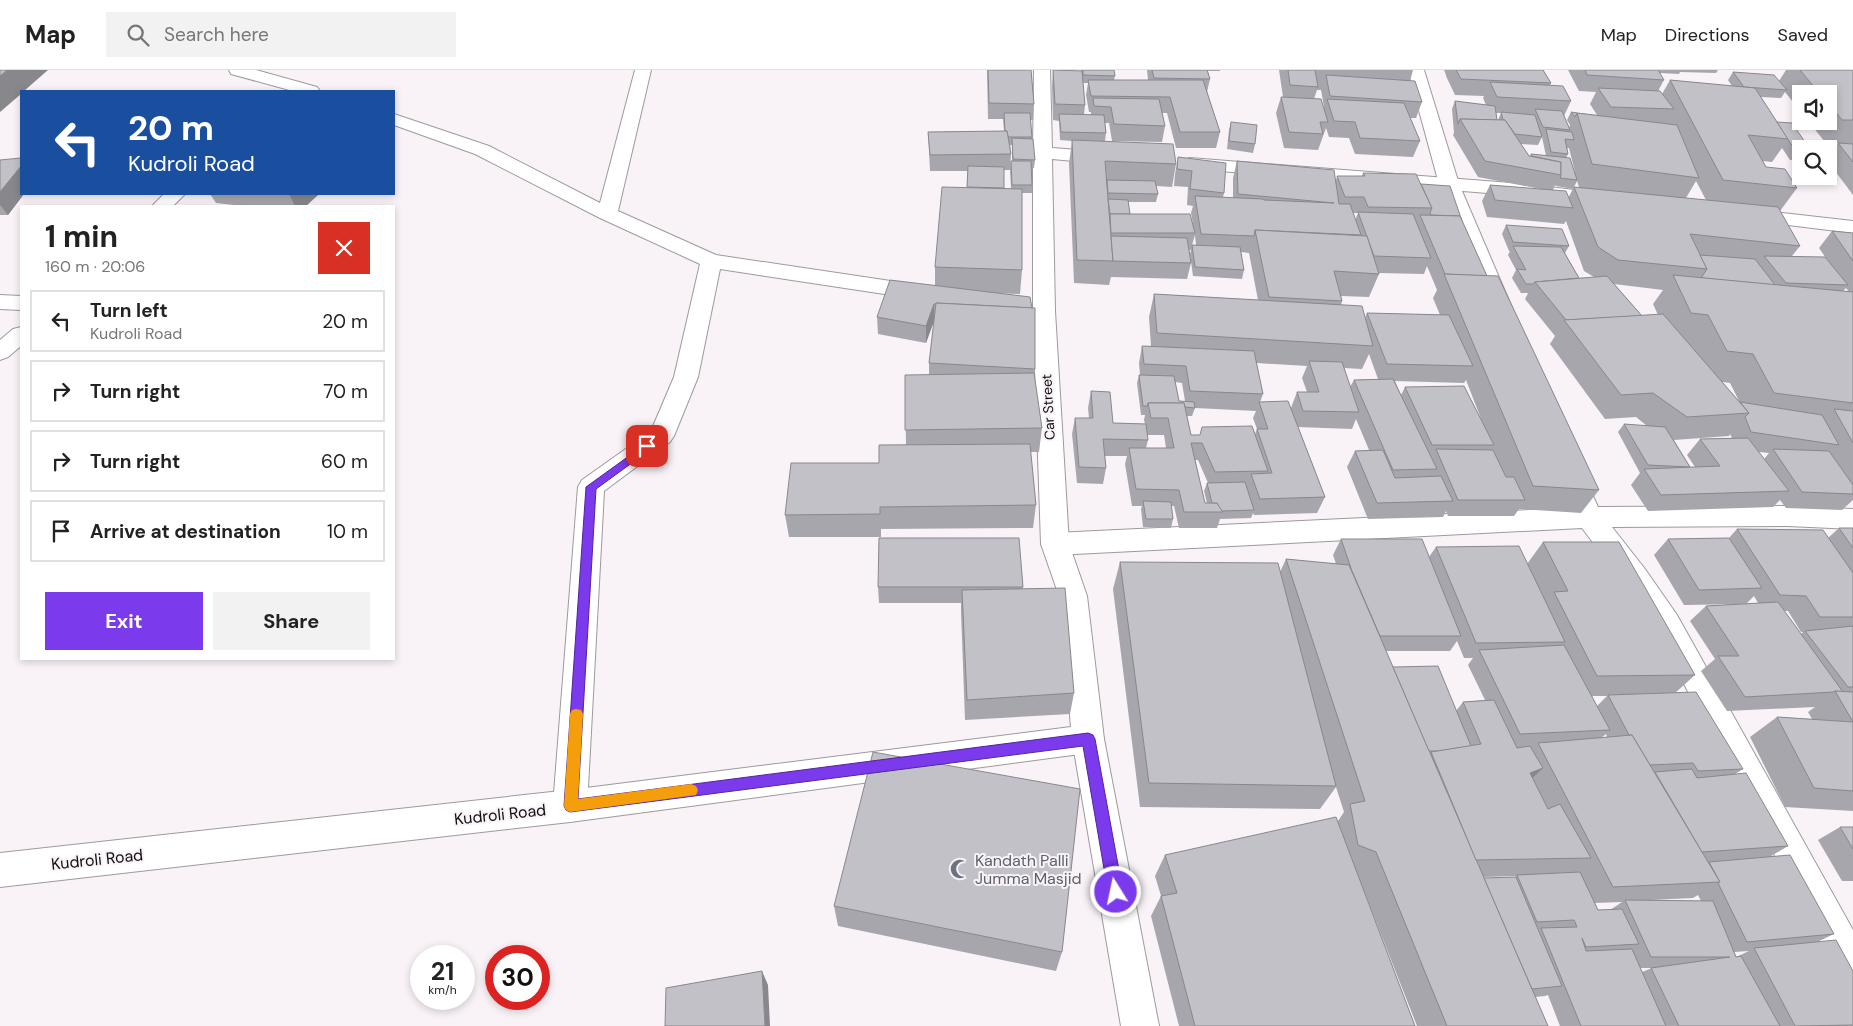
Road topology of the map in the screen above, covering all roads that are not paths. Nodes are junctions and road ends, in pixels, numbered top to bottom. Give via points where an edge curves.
1 (643, 70) edge
2 (1042, 70) edge
3 (1416, 70) edge
4 (233, 75) edge
5 (306, 90) edge
6 (395, 120) edge
7 (1041, 153) junction
8 (1121, 159) edge
9 (1170, 162) edge
10 (1449, 184) junction
11 (174, 195) edge
12 (1630, 202) edge
13 (163, 205) edge
14 (1727, 213) edge
15 (606, 214) junction
16 (1853, 227) edge
17 (711, 261) junction
18 (946, 296) edge
19 (0, 302) edge
20 (20, 303) edge
21 (20, 335) edge
22 (1513, 337) edge
23 (0, 352) edge
24 (1562, 454) edge
25 (1589, 517) junction
26 (1853, 519) edge
27 (1055, 544) junction
28 (1088, 739) junction
29 (570, 806) junction
30 (0, 870) edge
31 (1853, 966) edge
32 (1140, 1026) edge

1 - 15 street
2 - 7 street, Car Street
3 - 10 street
4 - 5 street
6 - 15 street via 482,150
7 - 8 street
7 - 27 street, Car Street via 1034,310
9 - 10 street
10 - 12 street
10 - 22 street
11 - 13 street
14 - 16 street
15 - 17 street
17 - 18 street
17 - 29 street via 686,376 661,436 591,487
19 - 20 street
21 - 23 street
24 - 25 street
25 - 26 street via 1788,516
25 - 27 street
25 - 31 street via 1667,624
27 - 28 street, Car Street via 1073,596
28 - 29 street, Kudroli Road
28 - 32 street, Car Street
29 - 30 street, Kudroli Road

